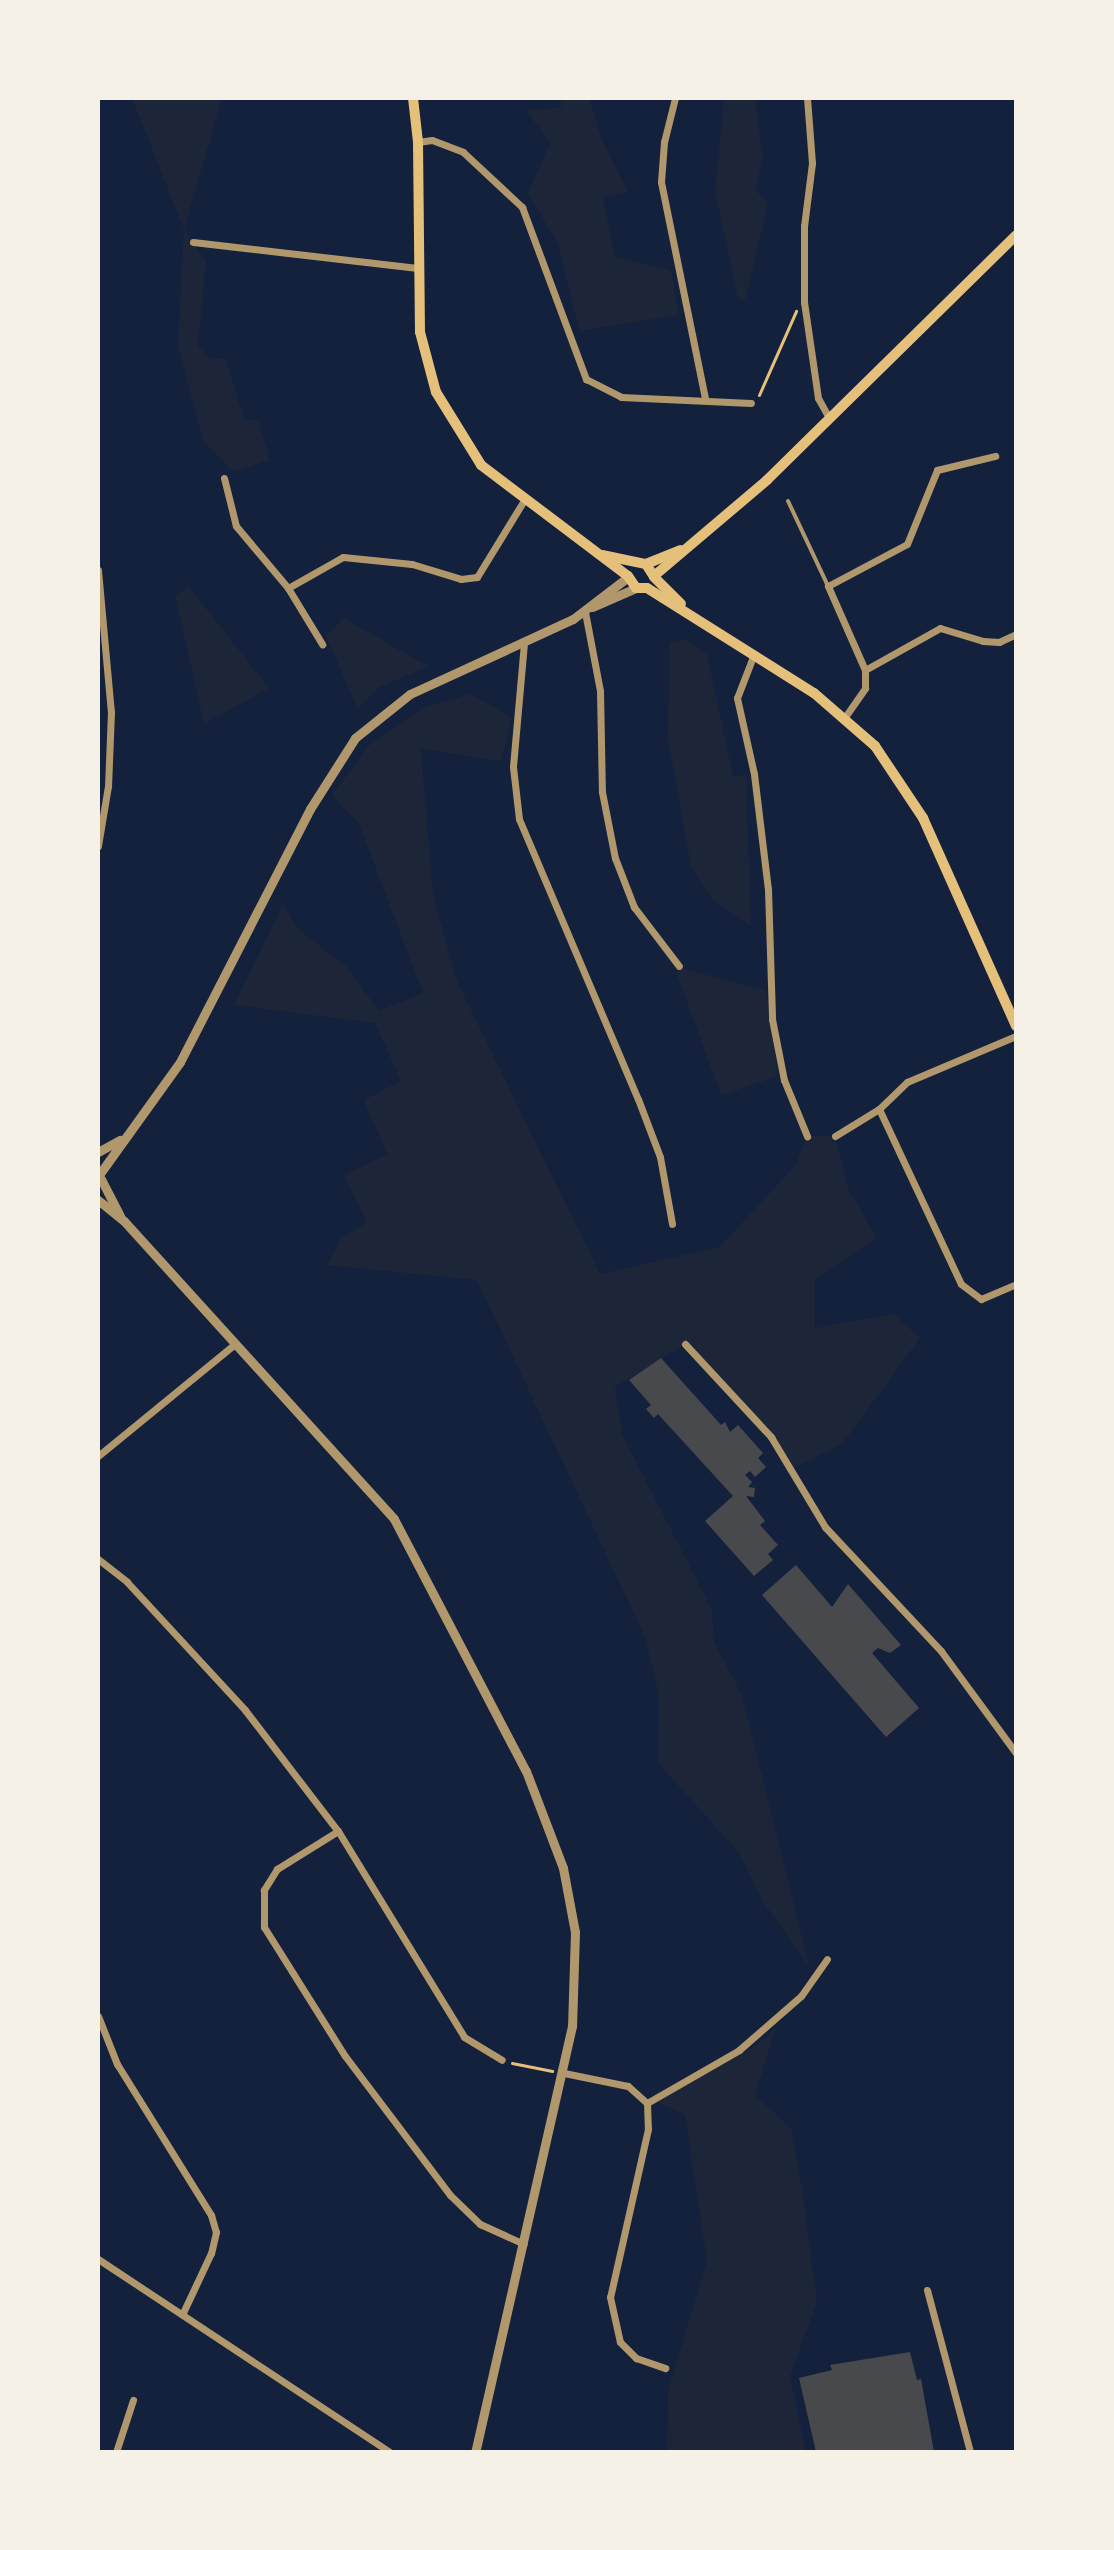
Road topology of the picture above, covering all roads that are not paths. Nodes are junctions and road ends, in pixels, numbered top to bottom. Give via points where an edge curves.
1 (413, 98) edge
2 (675, 98) edge
3 (807, 98) edge
4 (418, 142) junction
5 (1015, 237) edge
6 (193, 242) dead end
7 (417, 268) junction
8 (705, 399) junction
9 (751, 403) road end
10 (829, 418) junction
11 (995, 456) dead end
12 (224, 478) dead end
13 (788, 501) dead end
14 (523, 502) junction
15 (682, 550) junction
16 (602, 555) junction
17 (670, 563) junction
18 (641, 564) junction
19 (98, 570) edge
20 (628, 577) junction
21 (654, 577) junction
22 (828, 586) junction
23 (288, 588) junction
24 (641, 588) junction
25 (671, 590) junction
26 (681, 605) junction
27 (589, 609) junction
28 (1016, 634) edge
29 (524, 643) junction
30 (322, 644) dead end
31 (754, 654) junction
32 (865, 670) junction
33 (845, 717) junction
34 (98, 846) edge
35 (679, 966) dead end
36 (1016, 1026) edge
37 (1016, 1036) edge
38 (879, 1109) junction
39 (131, 1130) junction
40 (807, 1136) dead end
41 (835, 1136) dead end
42 (98, 1152) edge
43 (100, 1176) edge
44 (98, 1200) edge
45 (122, 1219) junction
46 (672, 1224) dead end
47 (1016, 1284) edge
48 (236, 1343) junction
49 (685, 1344) dead end
50 (98, 1456) edge
51 (98, 1559) edge
52 (1016, 1753) edge
53 (338, 1831) junction
54 (827, 1959) dead end
55 (98, 2016) edge
56 (502, 2060) road end
57 (564, 2073) junction
58 (647, 2103) junction
59 (524, 2244) junction
60 (98, 2259) edge
61 (927, 2290) dead end
62 (182, 2315) junction
63 (665, 2368) dead end
64 (133, 2400) dead end
65 (116, 2452) edge
66 (390, 2452) edge
67 (475, 2452) edge
68 (970, 2452) edge

1 - 4 main road
2 - 8 street via 661,182
3 - 10 street via 812,163 804,226 804,302 818,398
4 - 7 main road
4 - 8 street via 432,140 463,152 522,207 586,379 621,397
5 - 10 main road
6 - 7 street
7 - 14 main road via 422,347 441,405 481,465
8 - 9 street
10 - 15 main road via 738,507
11 - 22 street via 937,470 907,544
12 - 23 street via 236,526
13 - 22 lane
14 - 16 main road
14 - 23 street via 477,577 461,579 412,564 343,557
15 - 17 main road
15 - 18 main road
16 - 18 main road
16 - 20 main road
17 - 21 main road
17 - 25 main road
18 - 20 main road
18 - 21 main road
19 - 34 street via 111,712 108,786
20 - 24 main road
20 - 27 street
21 - 24 main road
21 - 25 main road
22 - 32 street
23 - 30 street
24 - 26 main road
24 - 27 street
25 - 26 main road
26 - 31 main road
27 - 29 street
27 - 35 street via 600,691 602,792 615,858 634,907
28 - 32 street via 999,642 983,641 940,628
29 - 39 street via 410,694 355,738 317,796 180,1062
29 - 46 street via 513,767 519,819 660,1157
31 - 33 main road
31 - 40 street via 738,685 737,706 754,774 765,862 775,1038
32 - 33 street via 865,688
33 - 36 main road via 875,746 912,797
37 - 38 street via 907,1082
38 - 41 street
38 - 47 street via 961,1284 981,1299
39 - 42 street
39 - 43 street
43 - 45 street
44 - 45 street
45 - 48 street
48 - 50 street
48 - 57 street via 359,1476 402,1531 542,1807 563,1868 575,1932 575,1985
49 - 52 street via 771,1437 825,1527 941,1651
51 - 53 street via 127,1582 245,1710
53 - 56 street via 464,2037
53 - 59 street via 277,1869 264,1890 264,1927 345,2056 450,2195 480,2224
54 - 58 street via 801,1996 739,2050
55 - 62 street via 117,2064 211,2215 216,2232
57 - 58 street via 628,2086
57 - 59 street
58 - 63 street via 648,2129 610,2297 620,2342 636,2358
59 - 67 street
60 - 62 street
61 - 68 street
62 - 66 street
64 - 65 street

